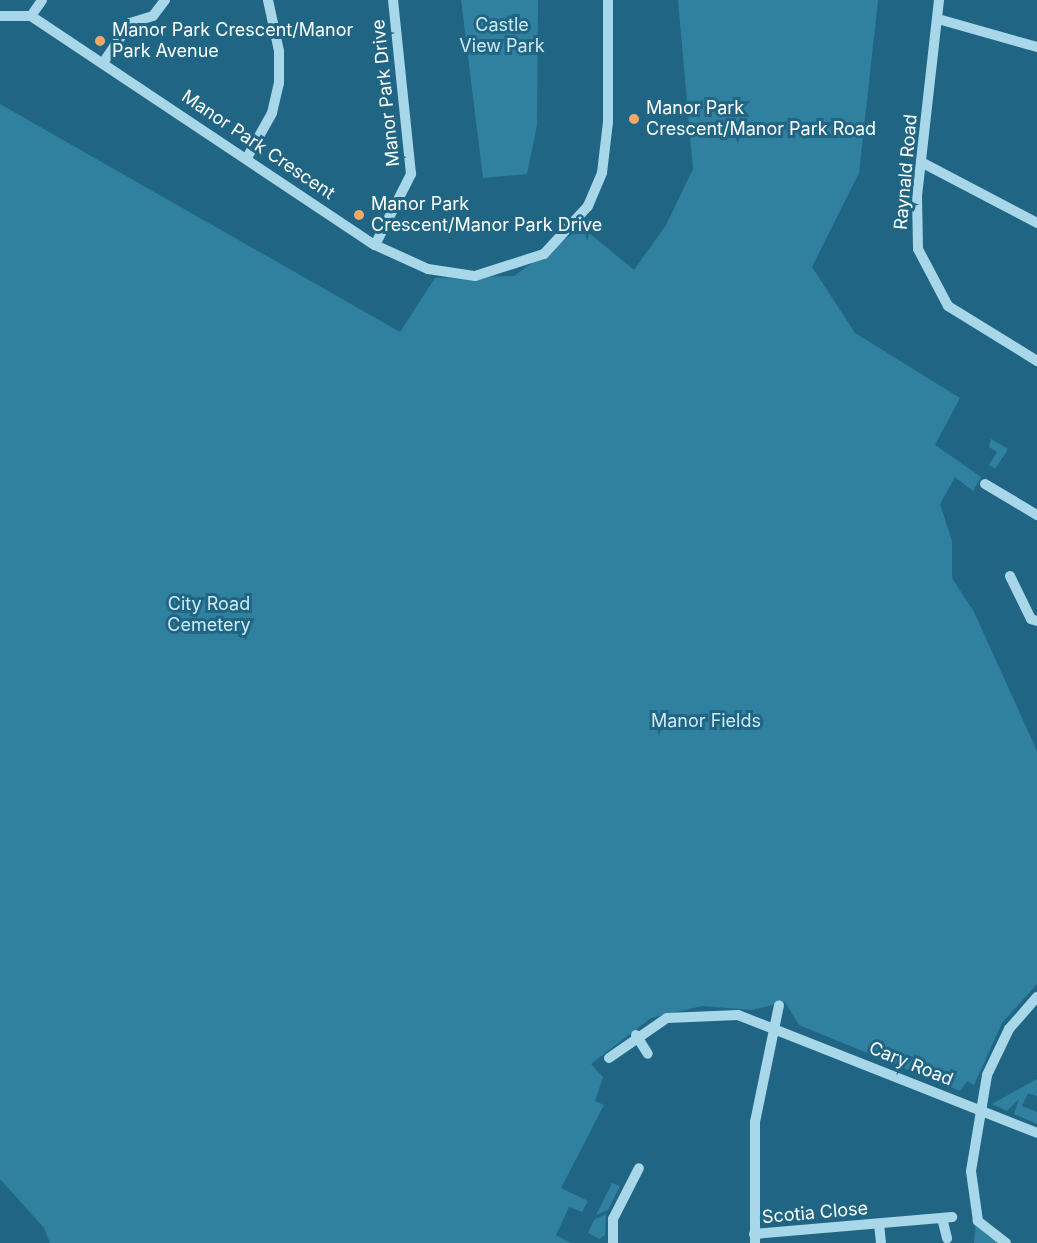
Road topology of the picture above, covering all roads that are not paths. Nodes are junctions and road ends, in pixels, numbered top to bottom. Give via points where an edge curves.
1 (42, 0) edge
2 (165, 0) edge
3 (268, 0) edge
4 (393, 0) edge
5 (608, 0) edge
6 (939, 0) edge
7 (0, 16) edge
8 (31, 16) junction
9 (938, 19) junction
10 (1037, 48) edge
11 (103, 63) junction
12 (248, 156) junction
13 (921, 162) junction
14 (1037, 223) edge
15 (375, 245) junction
16 (1037, 361) edge
17 (985, 484) dead end
18 (1037, 515) edge
19 (1010, 576) dead end
20 (1037, 621) edge
21 (1037, 997) edge
22 (779, 1005) dead end
23 (772, 1025) junction
24 (636, 1035) junction
25 (648, 1054) dead end
26 (609, 1058) dead end
27 (979, 1109) junction
28 (1037, 1133) edge
29 (639, 1168) dead end
30 (879, 1224) junction
31 (947, 1238) dead end
32 (754, 1239) edge
33 (613, 1243) edge
34 (881, 1243) edge
35 (1006, 1243) edge

1 - 8 street
2 - 11 street via 153,16 130,23
3 - 12 street via 279,51 279,83 272,113
4 - 15 street, Manor Park Drive via 411,174
5 - 15 street, Manor Park Crescent via 608,122 602,173 566,235 514,267 475,276 429,269
6 - 9 street, Raynald Road
7 - 8 street
8 - 11 street, Manor Park Crescent
9 - 10 street
9 - 13 street, Raynald Road
11 - 12 street, Manor Park Crescent
12 - 15 street, Manor Park Crescent
13 - 14 street
13 - 16 street, Raynald Road via 916,230 923,268 934,288 948,306
17 - 18 street
19 - 20 street via 1030,619
21 - 27 street via 997,1052
22 - 23 street
23 - 24 street, Cary Road via 738,1015 688,1013
23 - 27 street, Cary Road
23 - 32 street via 755,1122
24 - 25 street
24 - 26 street, Cary Road
27 - 28 street, Cary Road
27 - 35 street via 972,1204 978,1221
29 - 33 street via 613,1219
30 - 31 street, Scotia Close via 947,1217
30 - 32 street, Scotia Close
30 - 34 street, Scotia Close

